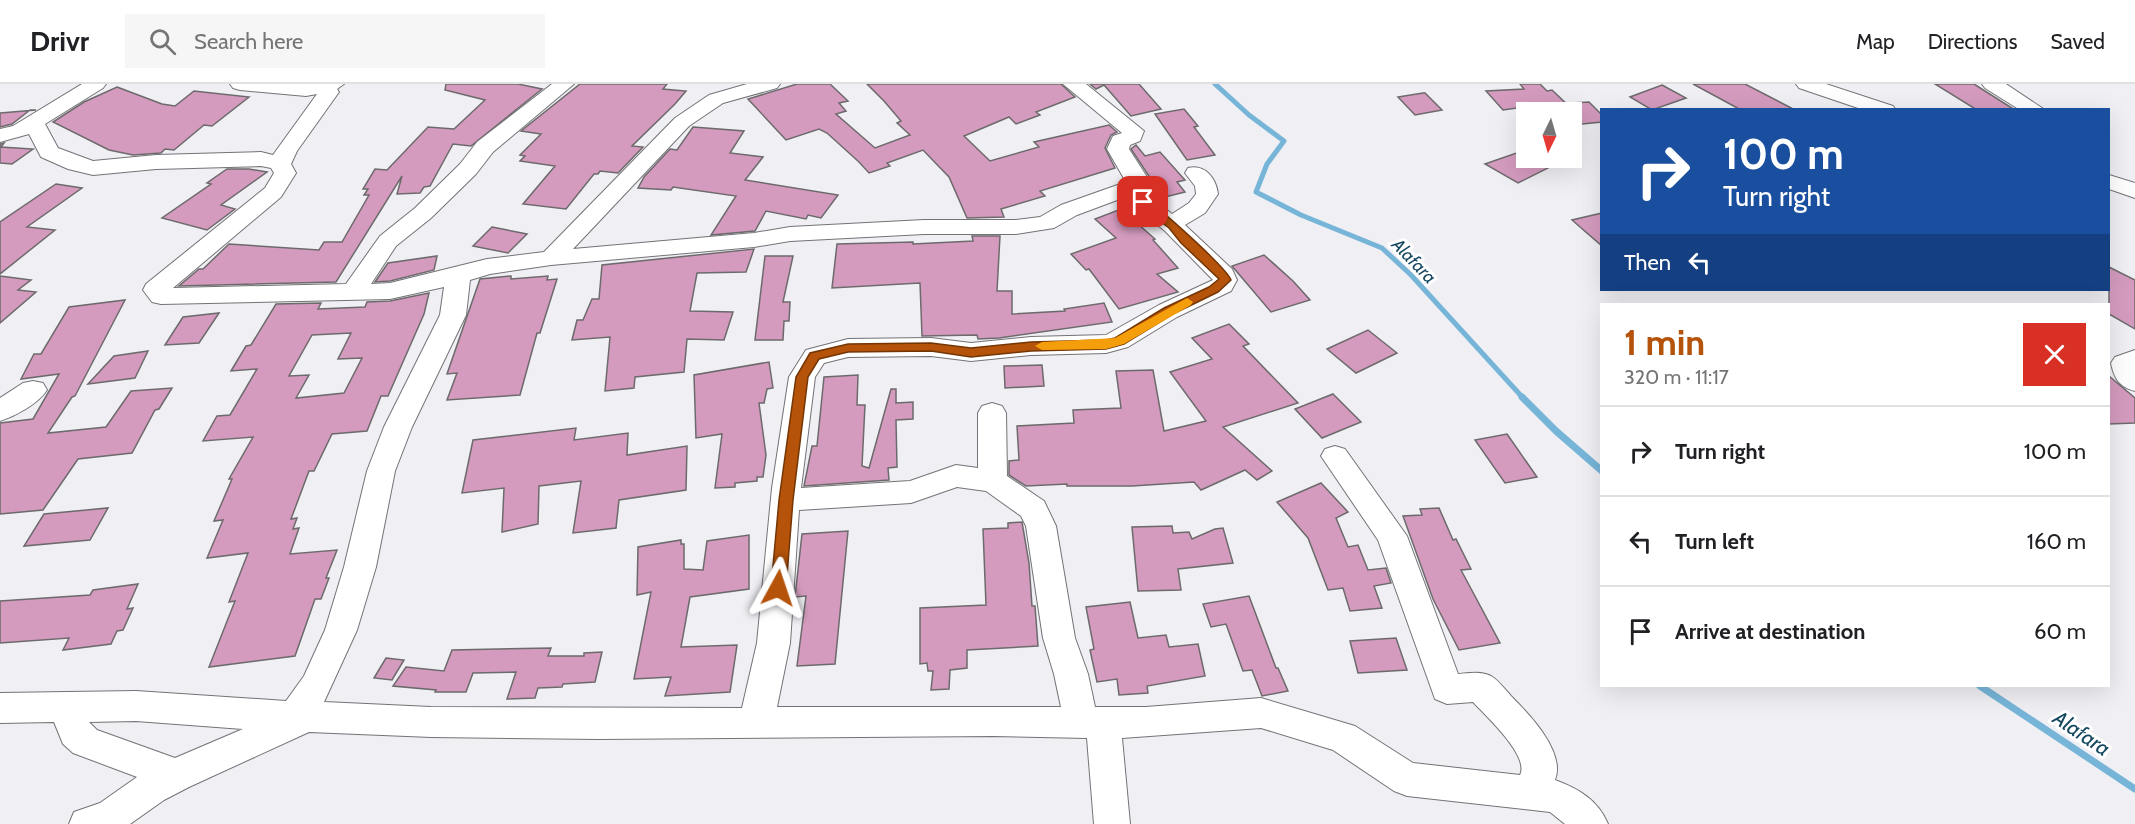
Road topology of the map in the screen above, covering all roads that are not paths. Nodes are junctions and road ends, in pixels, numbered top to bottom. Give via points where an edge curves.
1 (96, 84) edge
2 (240, 84) edge
3 (564, 84) edge
4 (770, 84) edge
5 (1073, 84) edge
6 (1806, 84) edge
7 (1992, 84) edge
8 (330, 86) edge
9 (1880, 108) edge
10 (2032, 108) edge
11 (34, 123) junction
12 (0, 136) edge
13 (279, 164) junction
14 (1196, 173) dead end
15 (2110, 182) edge
16 (1137, 185) junction
17 (2135, 190) edge
18 (1173, 226) junction
19 (551, 258) junction
20 (458, 276) junction
21 (353, 293) junction
22 (2135, 359) edge
23 (2135, 382) edge
24 (33, 390) dead end
25 (0, 411) edge
26 (992, 413) dead end
27 (1335, 456) dead end
28 (993, 481) junction
29 (786, 500) junction
30 (67, 707) junction
31 (0, 708) edge
32 (300, 717) junction
33 (1092, 723) junction
34 (754, 724) junction
35 (176, 775) junction
36 (1527, 793) junction
37 (87, 824) edge
38 (1112, 824) edge
39 (1590, 824) edge

1 - 11 street
2 - 8 street via 306,90
3 - 21 street via 485,147 423,213 388,241
4 - 19 street via 716,99 682,122
5 - 16 street via 1132,131 1132,136 1121,141 1118,149
6 - 9 street
7 - 10 street
8 - 13 street
11 - 12 street
11 - 13 street via 49,152 93,168 167,161 261,159
13 - 21 street via 285,173 273,192 155,290 161,296
14 - 18 street via 1207,194 1197,208
15 - 17 street
16 - 18 street via 1143,202
16 - 19 street via 1069,210 1046,223 1016,227 842,230
18 - 29 street via 1225,280 1214,290 1168,311 1119,341 971,352 931,347 848,348 814,356 802,377
19 - 20 street via 488,267
20 - 21 street via 390,291
20 - 32 street via 453,315 381,471 360,567 341,630
22 - 23 street via 2124,363 2127,375
24 - 25 street
26 - 28 street
27 - 36 street via 1392,536 1447,689 1481,687 1538,753 1538,781
28 - 29 street via 956,476 911,492
28 - 33 street via 1026,503 1038,517 1059,638
29 - 34 street via 773,655
30 - 31 street
30 - 32 street via 136,706
30 - 35 street via 75,733 85,742
32 - 34 street
32 - 35 street
33 - 34 street
33 - 36 street via 1261,713 1343,737 1407,779
33 - 38 street
35 - 37 street via 110,817
36 - 39 street via 1568,802

